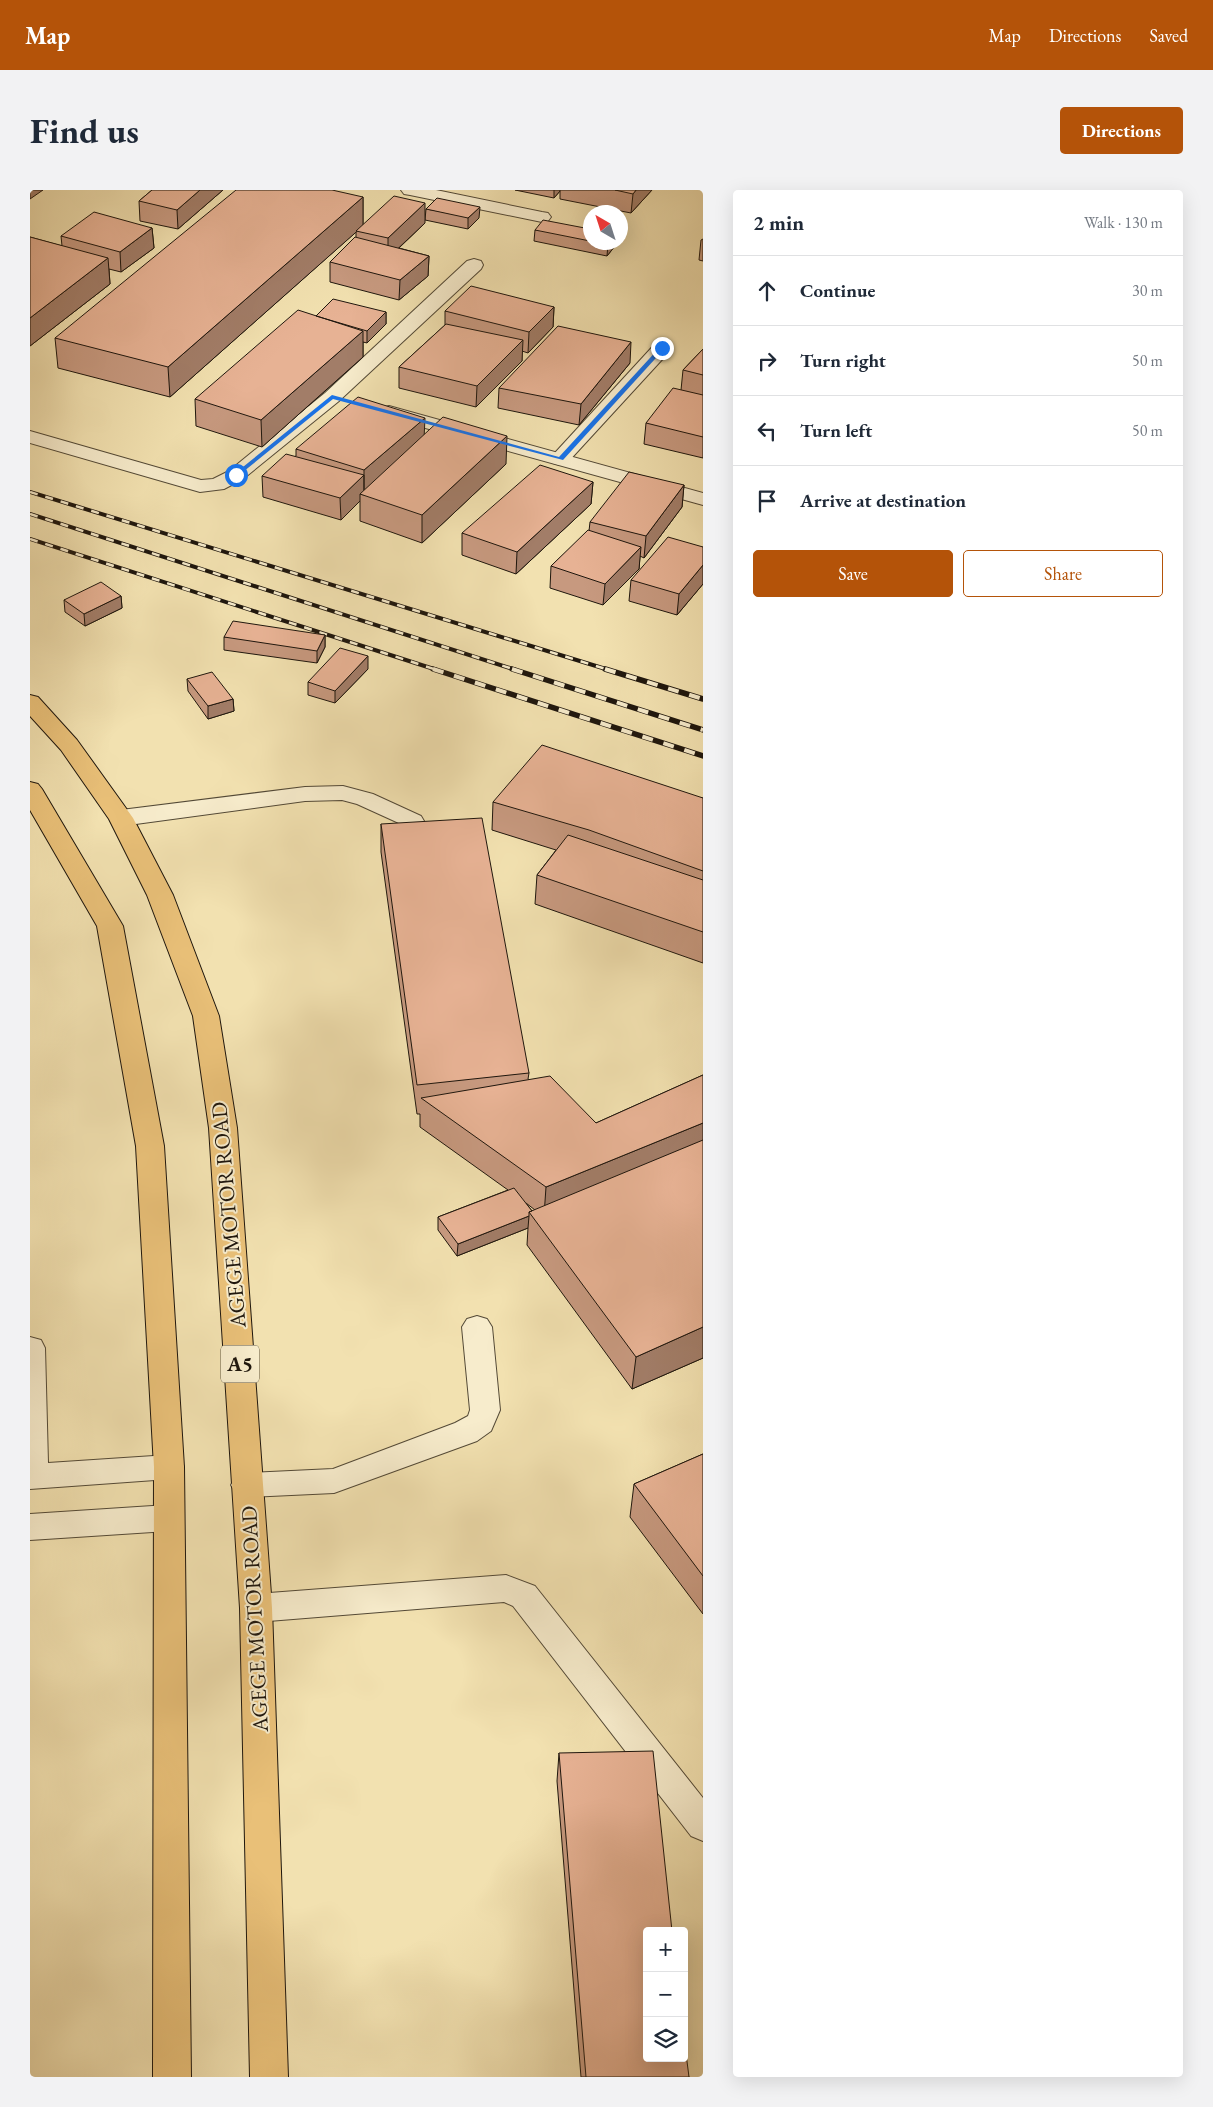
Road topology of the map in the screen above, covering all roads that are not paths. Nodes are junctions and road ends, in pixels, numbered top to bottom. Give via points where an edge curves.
1 (410, 190) edge
2 (542, 217) dead end
3 (474, 265) dead end
4 (662, 348) dead end
5 (351, 402) junction
6 (30, 437) edge
7 (560, 459) junction
8 (703, 499) edge
9 (30, 702) edge
10 (30, 789) edge
11 (121, 818) junction
12 (412, 821) edge
13 (477, 1327) dead end
14 (30, 1348) edge
15 (169, 1467) junction
16 (30, 1477) edge
17 (247, 1485) junction
18 (168, 1518) junction
19 (30, 1527) edge
20 (256, 1608) junction
21 (703, 1824) edge
22 (172, 2077) edge
23 (269, 2077) edge

1 - 2 street
3 - 5 street
4 - 7 street
5 - 6 street via 217,486 200,486
5 - 7 street
7 - 8 street
9 - 11 highway, AGEGE MOTOR ROAD / A5 via 68,745
10 - 15 highway via 110,926 150,1146
11 - 12 street via 305,794 343,794 365,799
11 - 17 highway, AGEGE MOTOR ROAD / A5 via 160,895 206,1016 224,1128
13 - 17 street via 485,1410 480,1423 466,1432 334,1481
14 - 16 street
15 - 16 street
15 - 18 highway
17 - 20 highway, AGEGE MOTOR ROAD / A5
18 - 19 street
18 - 22 highway
20 - 21 street via 506,1588 524,1596
20 - 23 highway, AGEGE MOTOR ROAD / A5

